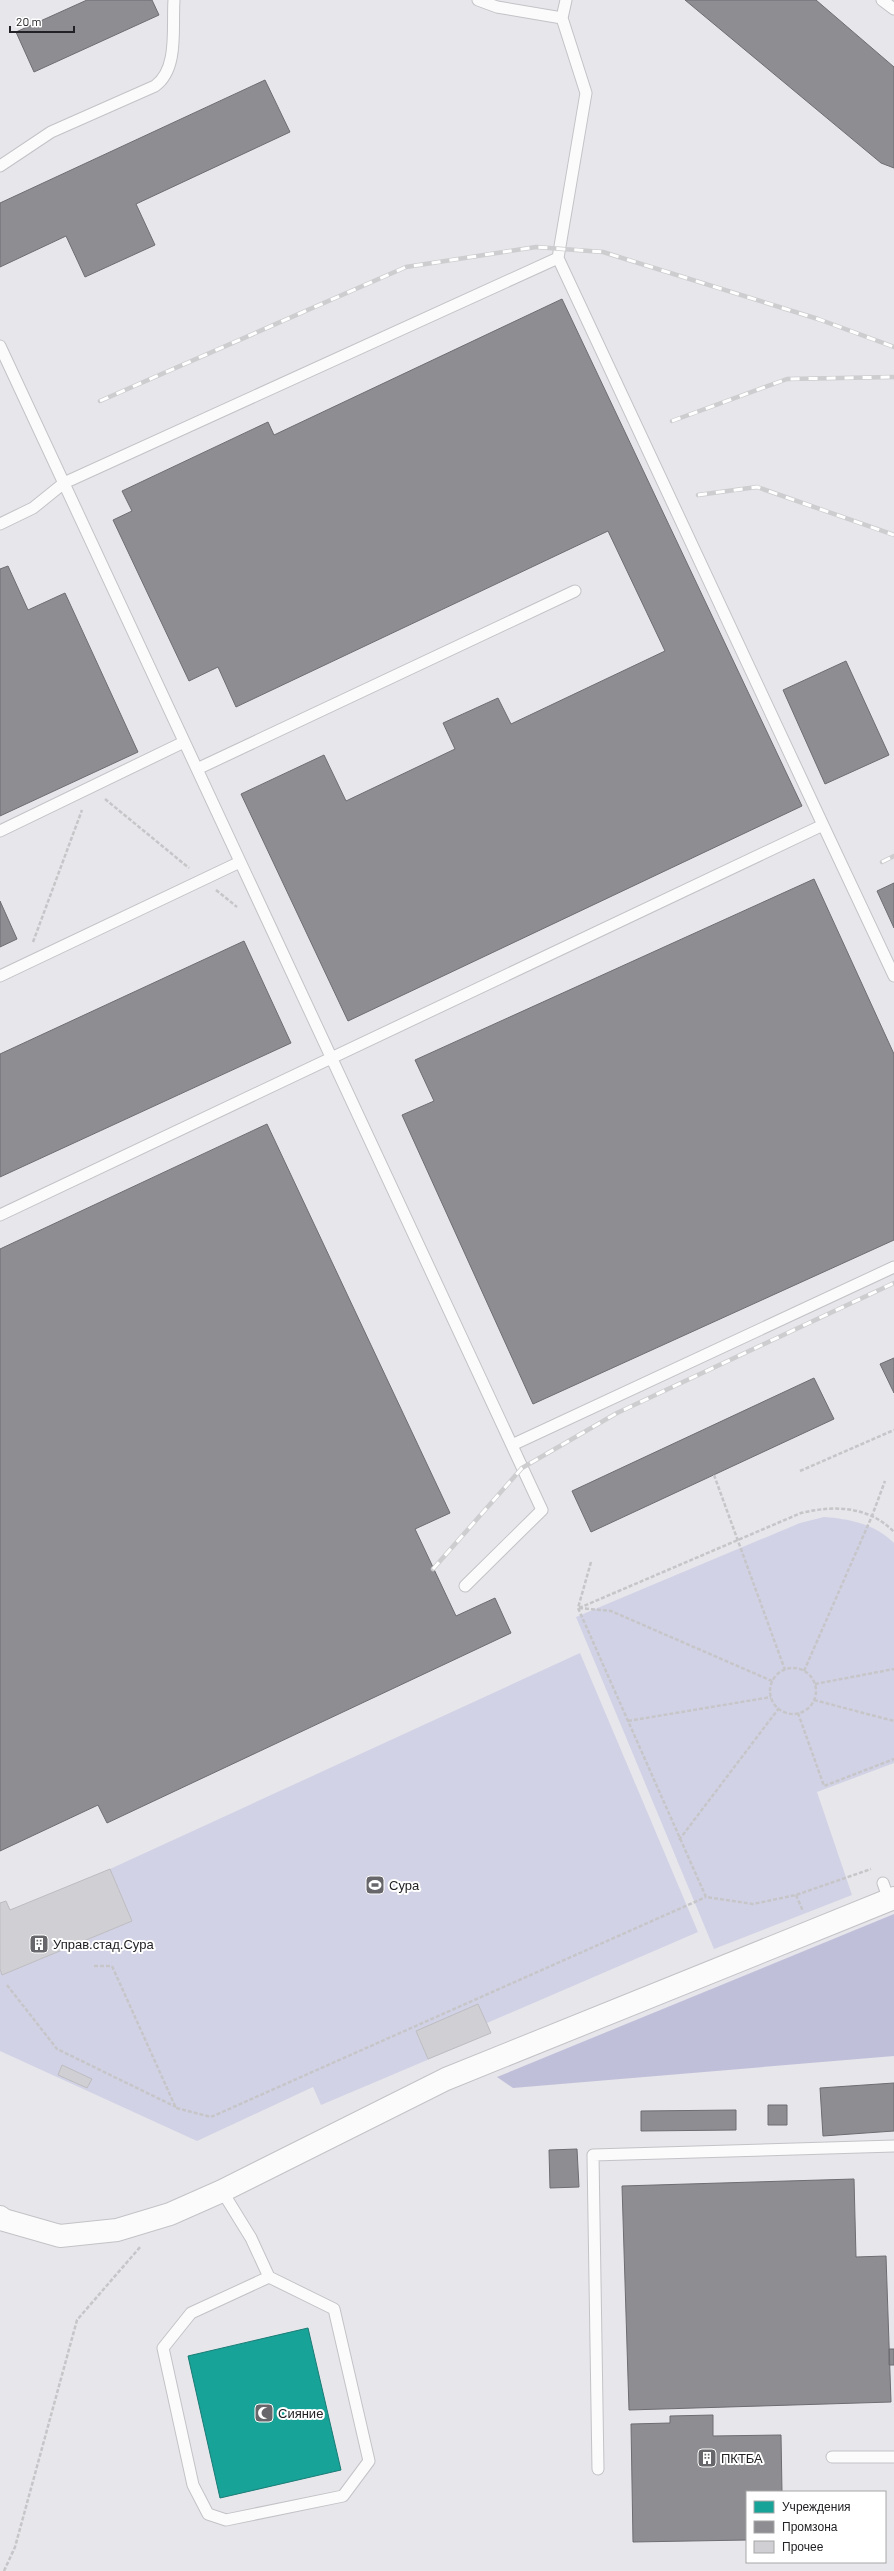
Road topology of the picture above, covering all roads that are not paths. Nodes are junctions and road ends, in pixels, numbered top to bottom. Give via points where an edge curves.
1 (174, 0) edge
2 (478, 0) edge
3 (566, 0) edge
4 (882, 0) edge
5 (894, 9) edge
6 (562, 18) junction
7 (0, 166) edge
8 (558, 258) junction
9 (0, 346) edge
10 (64, 483) junction
11 (0, 524) edge
12 (575, 591) dead end
13 (184, 742) junction
14 (197, 769) junction
15 (823, 825) junction
16 (0, 831) edge
17 (240, 862) junction
18 (893, 971) edge
19 (0, 976) edge
20 (332, 1058) junction
21 (0, 1215) edge
22 (894, 1267) edge
23 (512, 1445) junction
24 (465, 1586) dead end
25 (889, 1894) edge
26 (894, 2146) edge
27 (222, 2190) junction
28 (0, 2217) edge
29 (268, 2277) junction
30 (832, 2457) dead end
31 (894, 2457) edge
32 (598, 2469) dead end

1 - 7 lane via 170,67 164,80 51,132
2 - 6 lane via 497,7
3 - 6 lane
4 - 5 lane
6 - 8 lane via 586,93
8 - 10 lane
8 - 15 lane
9 - 10 lane
10 - 11 lane via 33,508
10 - 13 lane
12 - 14 lane
13 - 14 lane
13 - 16 lane
14 - 17 lane
15 - 18 lane
15 - 20 lane
17 - 19 lane
17 - 20 lane
20 - 21 lane
20 - 23 lane
22 - 23 lane
23 - 24 lane via 542,1510
25 - 27 street via 446,2079
26 - 32 lane via 593,2155
27 - 28 street via 170,2214 116,2230 60,2236
27 - 29 lane via 251,2238
29 - 29 lane via 334,2309 369,2461 343,2496 226,2520 208,2514 193,2486 163,2348 191,2313
30 - 31 lane

